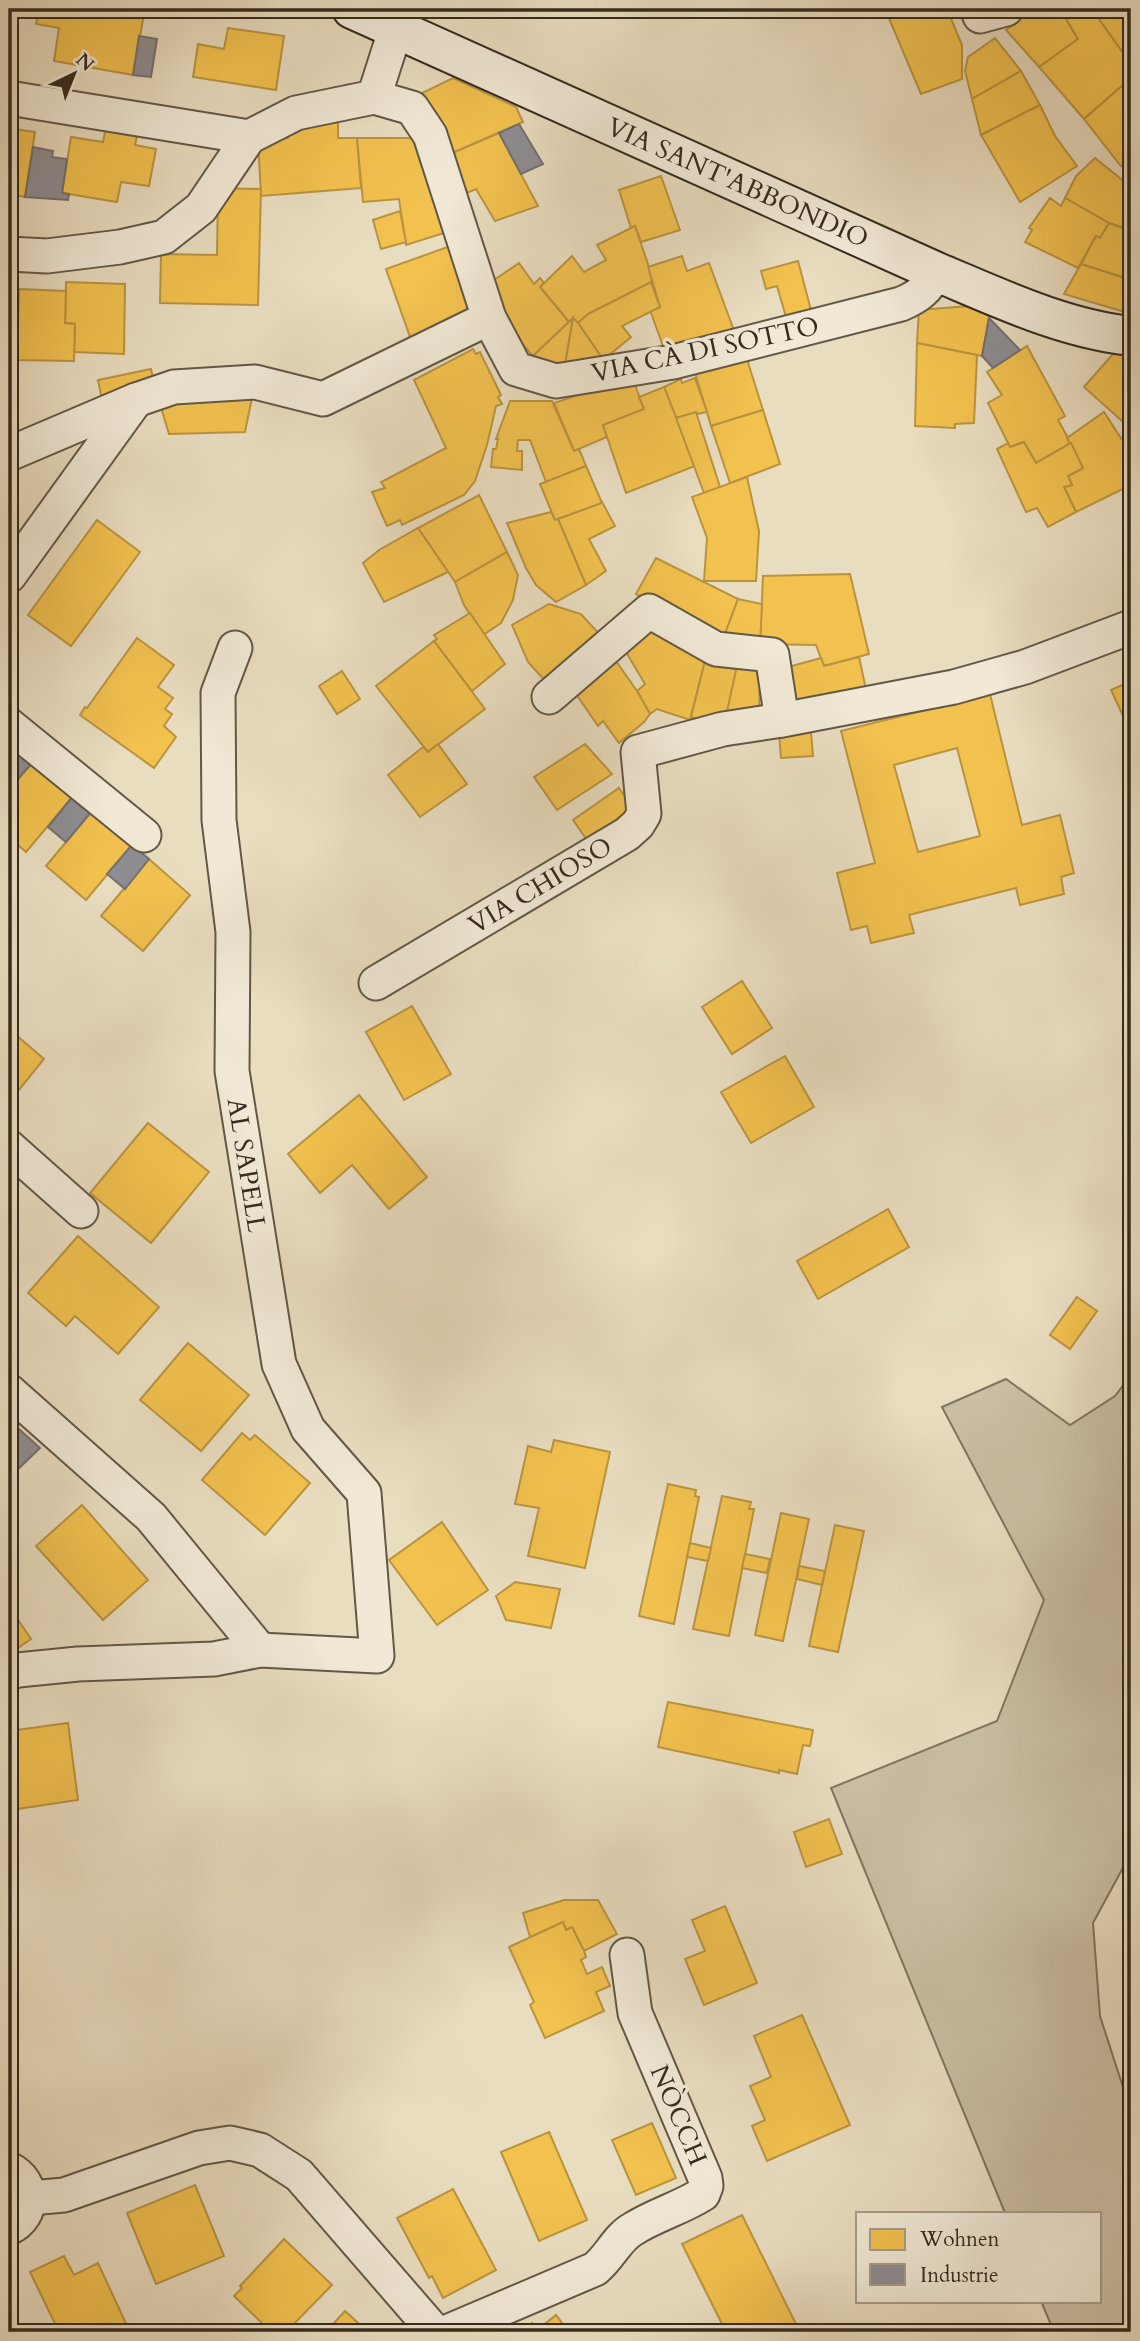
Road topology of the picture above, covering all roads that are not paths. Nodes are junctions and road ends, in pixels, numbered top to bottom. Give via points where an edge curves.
1 (352, 9) edge
2 (396, 28) junction
3 (374, 97) junction
4 (9, 98) edge
5 (249, 137) junction
6 (9, 254) edge
7 (937, 272) junction
8 (489, 318) junction
9 (1131, 336) edge
10 (136, 400) junction
11 (9, 454) edge
12 (9, 576) edge
13 (1131, 627) edge
14 (235, 648) dead end
15 (549, 697) dead end
16 (782, 720) junction
17 (9, 725) edge
18 (144, 835) dead end
19 (376, 983) dead end
20 (9, 1147) edge
21 (81, 1211) dead end
22 (9, 1391) edge
23 (260, 1650) junction
24 (9, 1673) edge
25 (627, 1955) dead end
26 (9, 2169) edge
27 (30, 2198) junction
28 (9, 2228) edge
29 (435, 2332) edge
30 (447, 2332) edge

1 - 2 street, VIA SANT'ABBONDIO
2 - 3 street
2 - 7 street, VIA SANT'ABBONDIO
3 - 5 street via 296,113
3 - 8 street, VIA CÀ DI SOTTO via 412,108 430,135
4 - 5 street
5 - 6 street via 201,208 164,237 47,256
7 - 8 street, VIA CÀ DI SOTTO via 918,297 901,303 673,362 556,381 516,369
7 - 9 street, VIA SANT'ABBONDIO via 1088,329
8 - 10 street via 323,399 255,382 174,387
10 - 11 street
10 - 12 street
13 - 16 street via 1025,667 954,687
14 - 23 street, AL SAPELL via 218,693 219,820 233,932 232,1071 279,1364 308,1429 364,1493 377,1656
15 - 16 street via 649,611 716,649 772,655
16 - 19 street, VIA CHIOSO via 723,729 638,752 644,814 632,829
17 - 18 street
20 - 21 street
22 - 23 street via 151,1517
23 - 24 street via 214,1659 78,1664
25 - 30 street, NÒCCH via 635,2012 705,2178 703,2194 632,2229 595,2269
26 - 27 street via 23,2179
27 - 28 street via 24,2217
27 - 29 street via 64,2195 199,2148 230,2143 260,2150 299,2175

